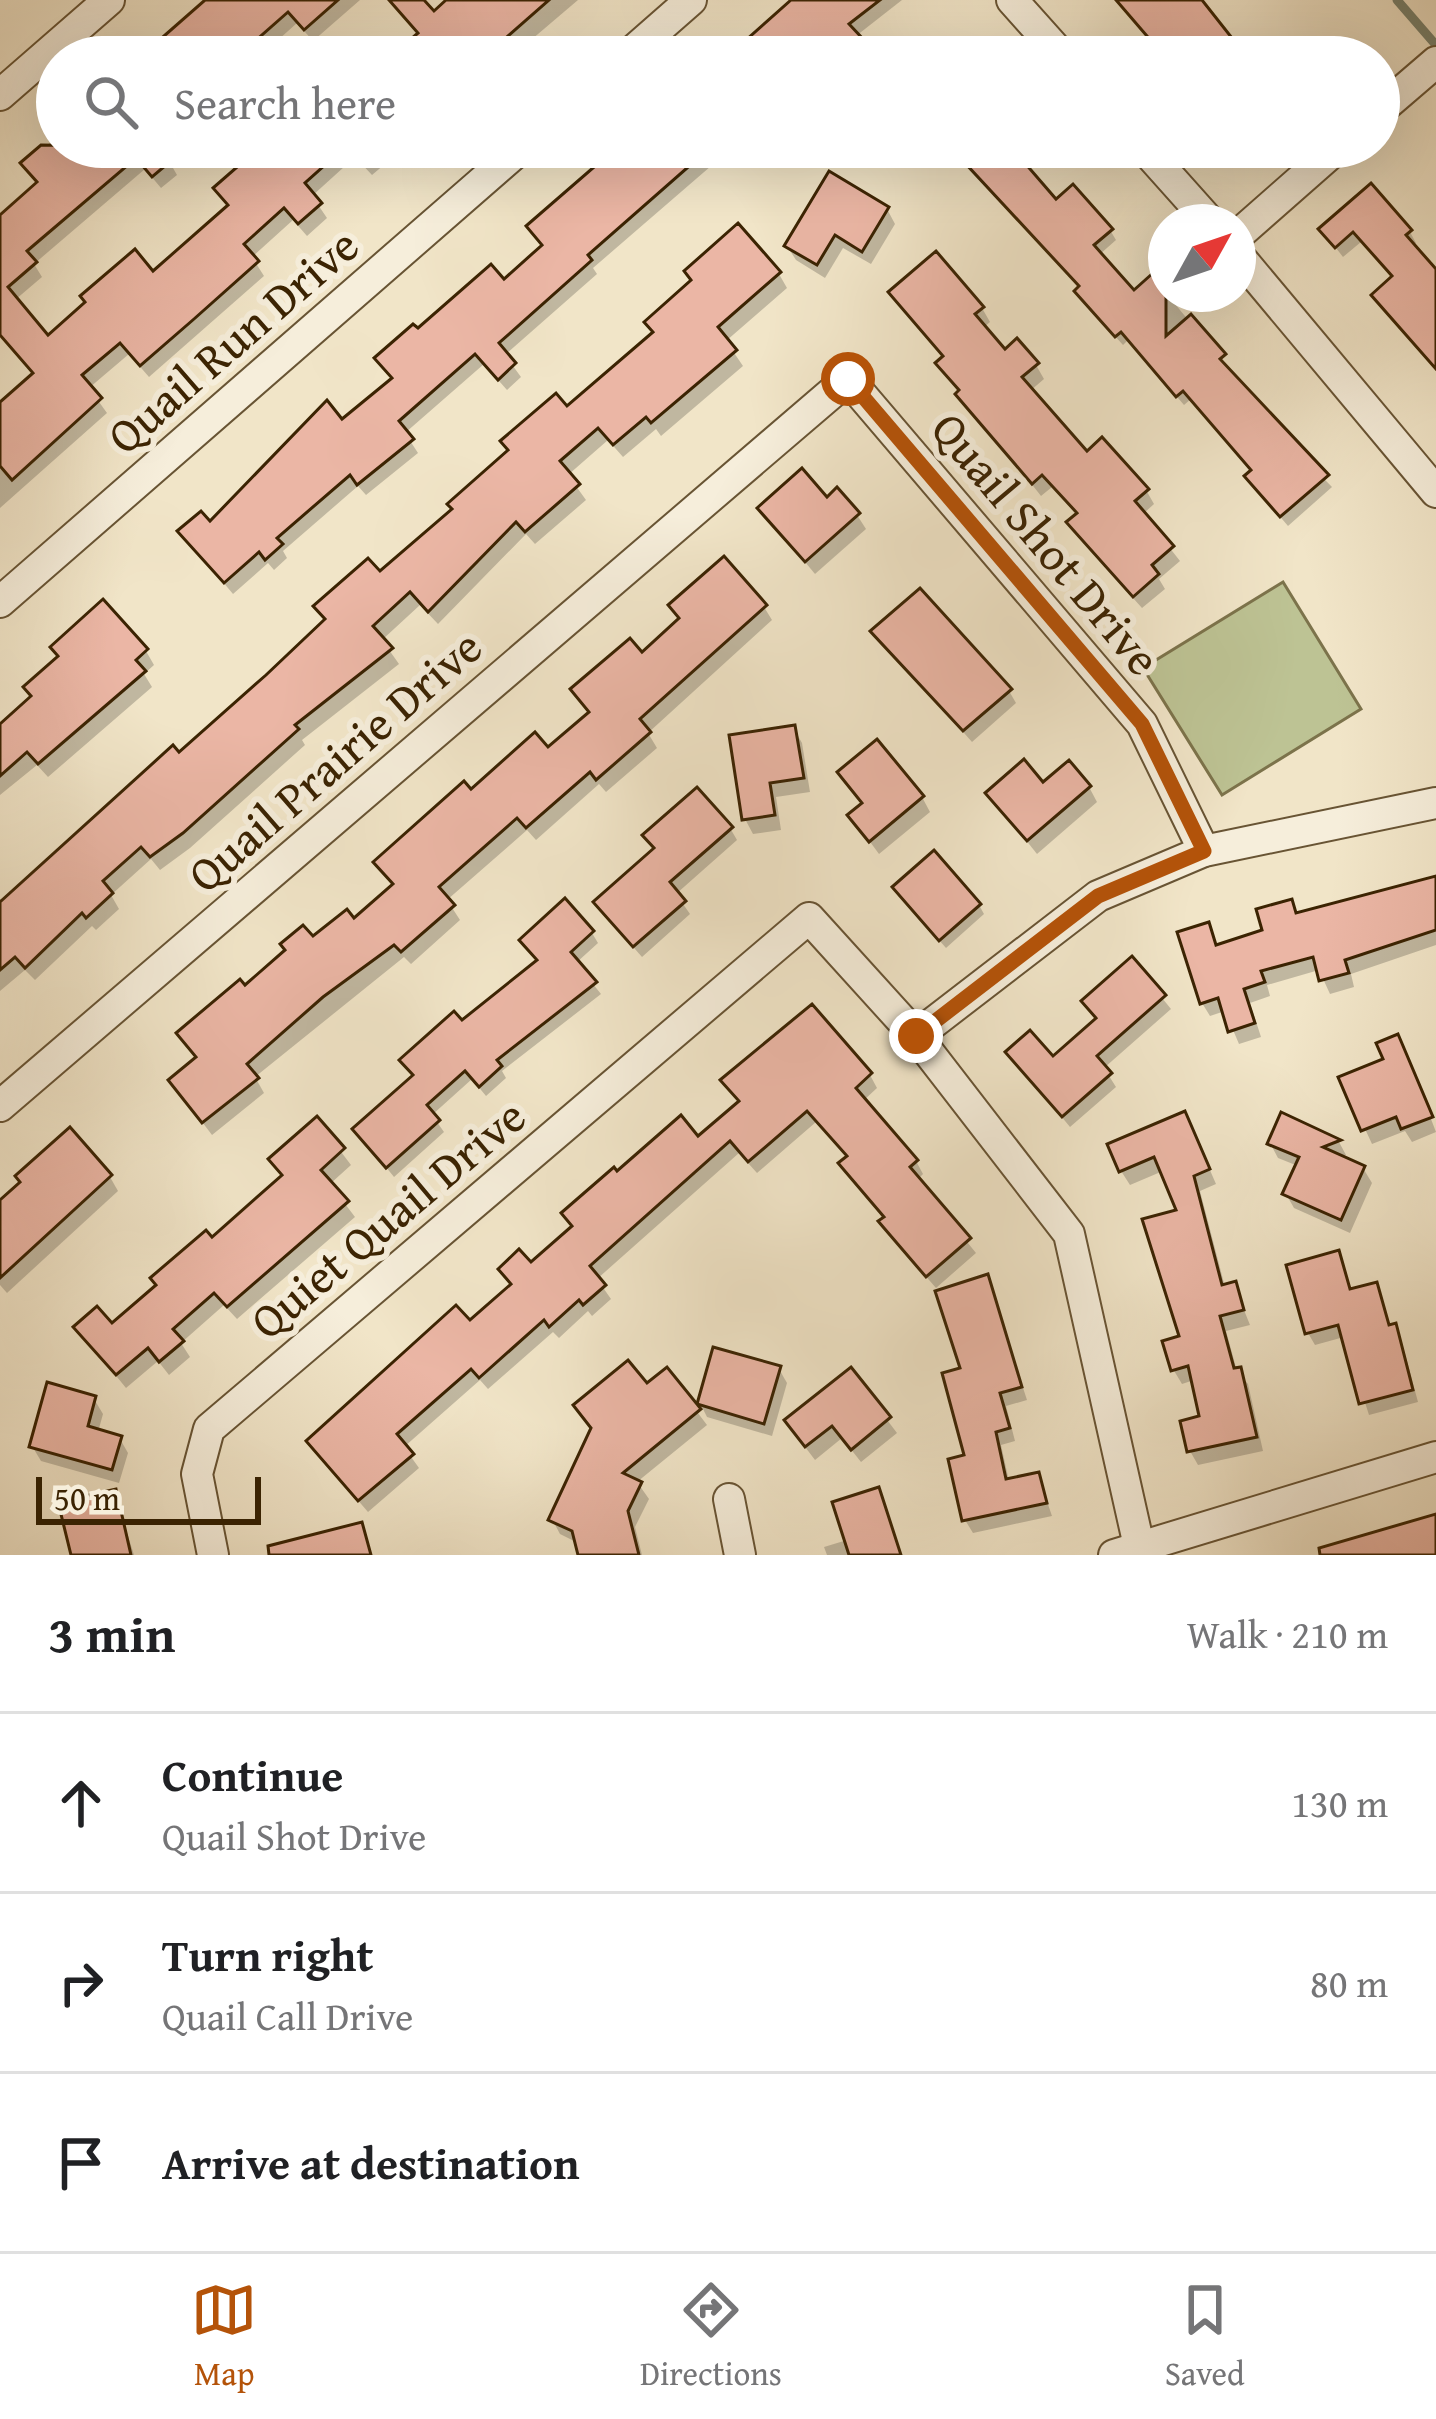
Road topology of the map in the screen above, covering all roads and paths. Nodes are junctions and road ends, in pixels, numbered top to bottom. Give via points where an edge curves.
1 (109, 0) edge
2 (691, 0) edge
3 (1012, 0) edge
4 (68, 36) edge
5 (650, 36) edge
6 (1044, 36) edge
7 (1436, 62) edge
8 (36, 64) edge
9 (1400, 93) edge
10 (0, 95) edge
11 (498, 168) edge
12 (1162, 168) edge
13 (1314, 168) edge
14 (1194, 204) edge
15 (1256, 219) edge
16 (1256, 277) edge
17 (727, 483) joint
18 (1436, 492) edge
19 (0, 602) edge
20 (1426, 805) edge
21 (1204, 851) junction
22 (916, 1036) junction
23 (0, 1106) edge
24 (1436, 1456) edge
25 (728, 1499) dead end
26 (1126, 1550) edge
27 (213, 1555) edge
28 (740, 1555) edge

1 - 4 street
2 - 5 street
3 - 6 street
7 - 9 street
8 - 10 street
11 - 19 street, Quail Run Drive
12 - 14 street
13 - 15 street
16 - 18 street
17 - 21 street, Quail Shot Drive via 848,379 1142,724
17 - 23 street, Quail Prairie Drive
20 - 21 street
21 - 22 street via 1098,896
22 - 26 street via 1069,1234
22 - 27 street, Quiet Quail Drive via 809,918 209,1429 197,1474
24 - 26 street
25 - 28 street

